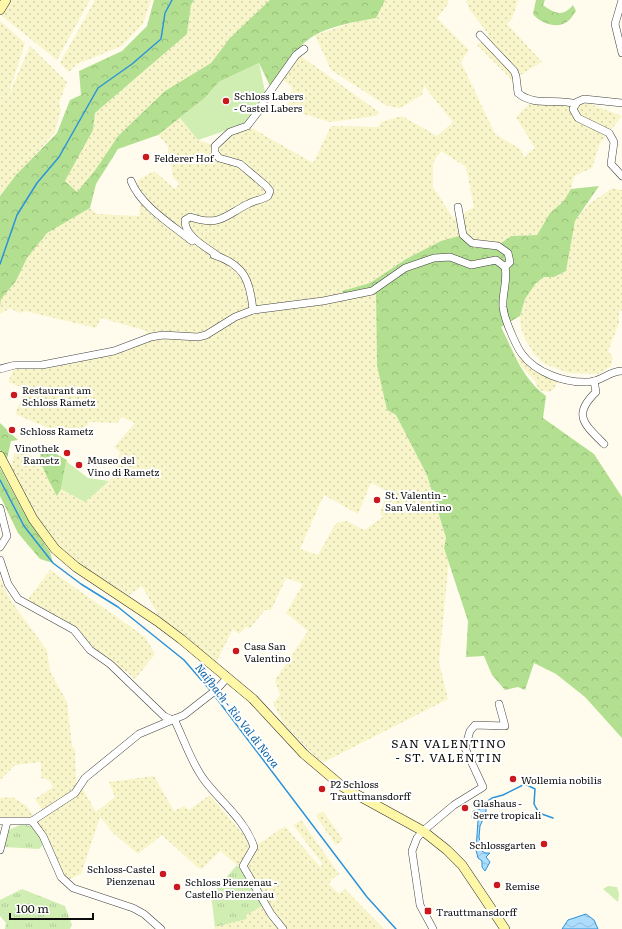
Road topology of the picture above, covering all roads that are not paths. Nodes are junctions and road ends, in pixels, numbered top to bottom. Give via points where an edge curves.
1 (6, 0) edge
2 (622, 0) edge
3 (0, 10) edge
4 (480, 35) dead end
5 (304, 49) dead end
6 (622, 53) edge
7 (622, 103) edge
8 (576, 104) junction
9 (622, 176) edge
10 (131, 181) dead end
11 (458, 207) dead end
12 (218, 256) junction
13 (505, 267) junction
14 (253, 310) junction
15 (0, 369) edge
16 (622, 371) edge
17 (594, 381) junction
18 (604, 444) dead end
19 (0, 456) edge
20 (0, 508) edge
21 (0, 547) edge
22 (0, 560) edge
23 (227, 678) junction
24 (499, 704) dead end
25 (172, 719) junction
26 (4, 821) edge
27 (32, 821) junction
28 (423, 831) junction
29 (0, 850) edge
30 (161, 929) edge
31 (283, 929) edge
32 (433, 929) edge
33 (505, 929) edge

1 - 3 main road
2 - 6 street via 615,24
4 - 8 street via 514,71 518,93 521,96 539,102
5 - 12 street via 296,54 247,126 230,132 215,146 215,153 219,158 240,164 270,191 268,196 223,219 209,222 190,217 185,220 185,226 191,236
7 - 8 street via 584,99
8 - 9 street via 574,109 578,118 610,133 614,142 611,164
10 - 12 street via 143,201 202,249
11 - 13 street via 463,235 472,244 498,246 508,253 510,262
12 - 14 street via 233,264 248,280
13 - 14 street via 496,260 470,265 450,257 434,258 405,268 377,289 365,293 323,302
13 - 17 street via 507,274 504,313 523,355 533,365 550,375 574,381
14 - 15 street via 235,317 206,336 163,335 114,351 42,365 15,365
16 - 17 street via 613,372
17 - 18 street via 596,392 583,407 583,414 586,427
19 - 23 main road via 33,519 55,549 76,567 157,621
20 - 21 street via 7,536
22 - 25 street via 8,584 18,600 74,630 90,650 110,664 164,716
23 - 25 street via 184,715
23 - 28 main road via 265,710 304,754 327,775 353,794
24 - 28 street via 505,726 475,725 470,731 465,748 483,787 454,805
25 - 27 street via 139,734 85,778 75,793
25 - 31 street via 197,770 240,821 252,841 254,847 243,866 271,914
26 - 27 street
26 - 29 street
27 - 30 street via 43,836 61,877 73,888 133,908
28 - 32 street via 412,851 420,904
28 - 33 main road via 452,855 476,884

